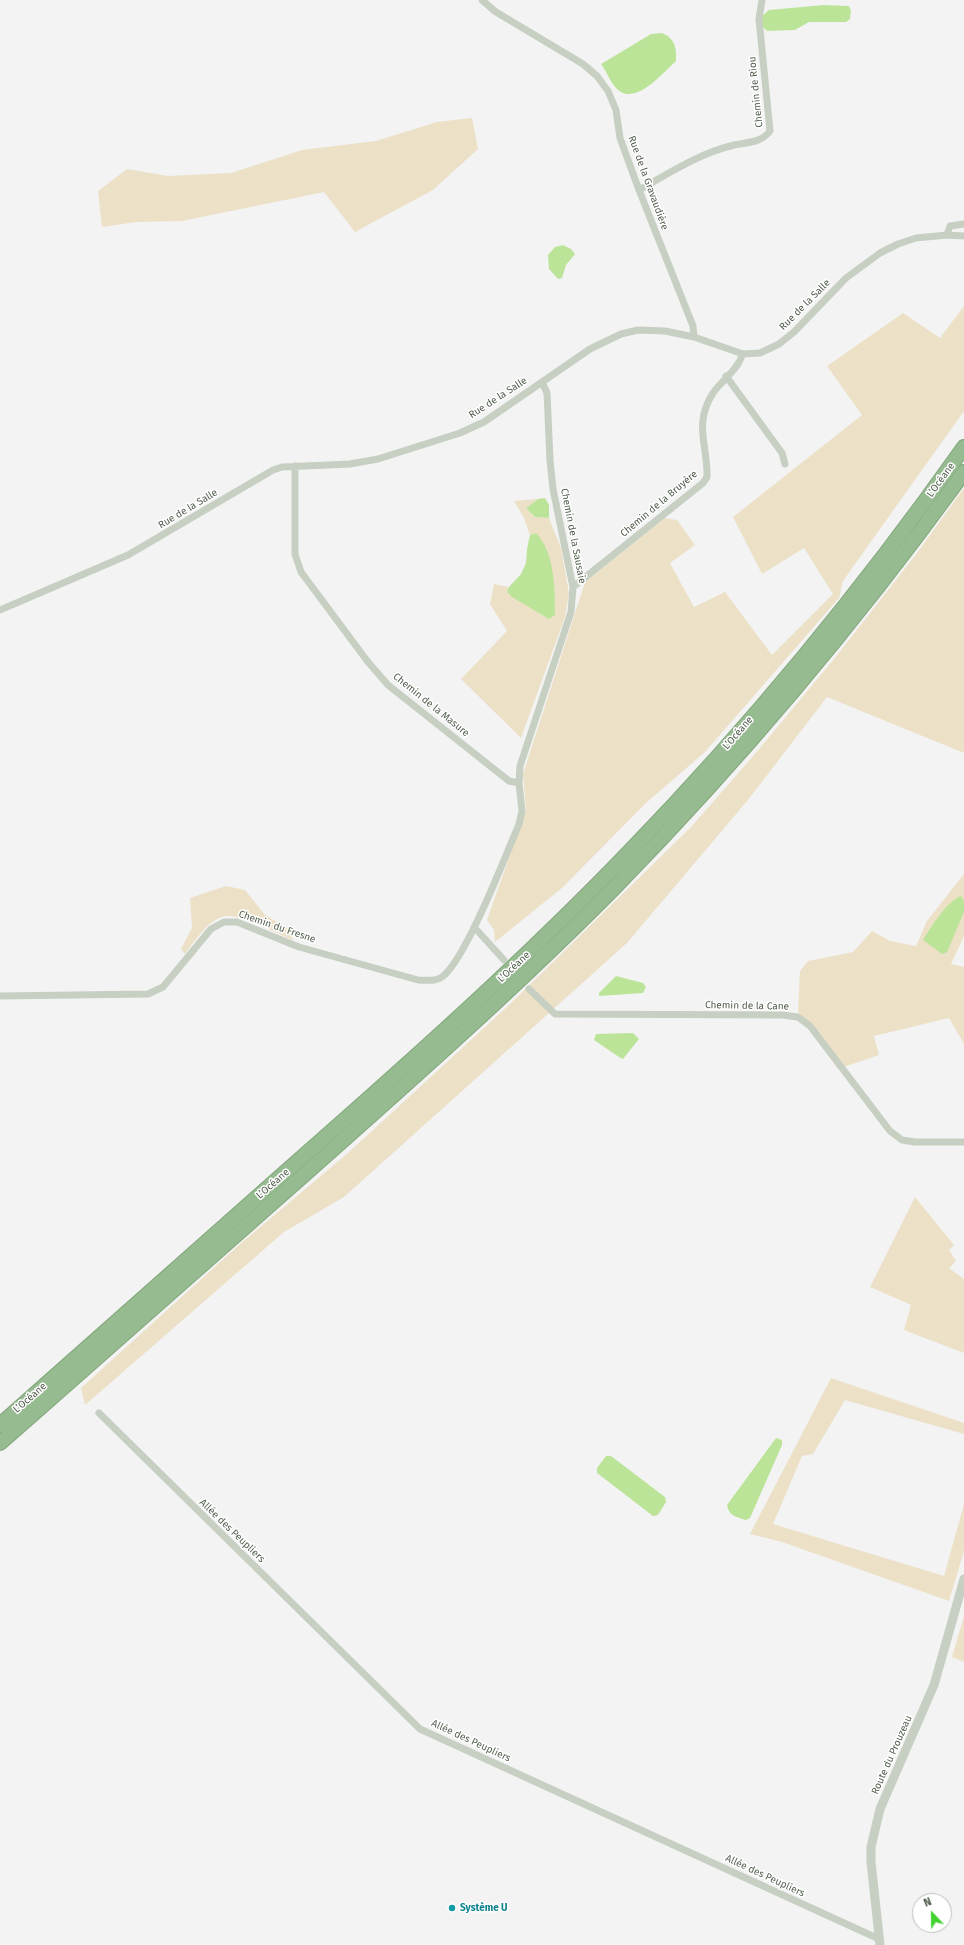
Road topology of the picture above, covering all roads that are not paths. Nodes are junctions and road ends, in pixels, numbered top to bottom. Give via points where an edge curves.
1 (482, 0) edge
2 (762, 0) edge
3 (639, 190) junction
4 (964, 224) edge
5 (947, 235) junction
6 (964, 236) edge
7 (694, 337) junction
8 (743, 354) junction
9 (726, 376) junction
10 (542, 382) junction
11 (964, 447) edge
12 (785, 464) dead end
13 (296, 466) junction
14 (964, 472) edge
15 (574, 586) junction
16 (0, 610) edge
17 (519, 783) junction
18 (474, 927) junction
19 (504, 960) dead end
20 (529, 989) dead end
21 (0, 996) edge
22 (964, 1142) edge
23 (99, 1413) dead end
24 (0, 1425) edge
25 (0, 1443) edge
26 (964, 1579) edge
27 (879, 1942) edge

1 - 3 street, Rue de la Gravaudière via 496,12 583,64 597,76 608,91 616,110 620,138
2 - 3 street, Chemin de Riou via 759,19 770,131 760,140 732,146 686,163
3 - 7 street, Rue de la Gravaudière via 693,326
4 - 5 street via 950,226
5 - 6 street, Rue de la Salle
5 - 8 street, Rue de la Salle via 916,238 880,253 846,278 779,344 760,353
7 - 8 street, Rue de la Salle
7 - 10 street, Rue de la Salle via 654,329 621,334 590,348
8 - 9 street, Chemin de la Bruyère via 739,363
9 - 12 street via 782,453
9 - 15 street, Chemin de la Bruyère via 706,406 703,419 702,436 707,477 703,483
10 - 13 street, Rue de la Salle via 484,422 460,433 378,459 350,464
10 - 15 street, Chemin de la Sausaie via 547,393 553,489
11 - 24 highway, L’Océane via 881,560 766,702 685,793 586,897 396,1075
13 - 16 street, Rue de la Salle via 282,467 264,475 128,555
13 - 17 street, Chemin de la Masure via 295,554 301,572 388,685 509,781
14 - 25 highway, L’Océane via 890,571 783,704 694,804 613,889 534,967 405,1086
15 - 17 street, Chemin de la Sausaie via 571,612 520,766
17 - 18 street via 522,812 519,824
18 - 19 street
18 - 21 street, Chemin du Fresne via 451,969 431,981 418,980 299,947 237,922 224,922 211,929 163,987 148,994
20 - 22 street, Chemin de la Cane via 555,1014 798,1017 810,1026 890,1131 902,1140 914,1142
23 - 27 street, Allée des Peupliers via 420,1729
26 - 27 street, Route du Prouzeau via 934,1685 880,1809 875,1827 871,1862

